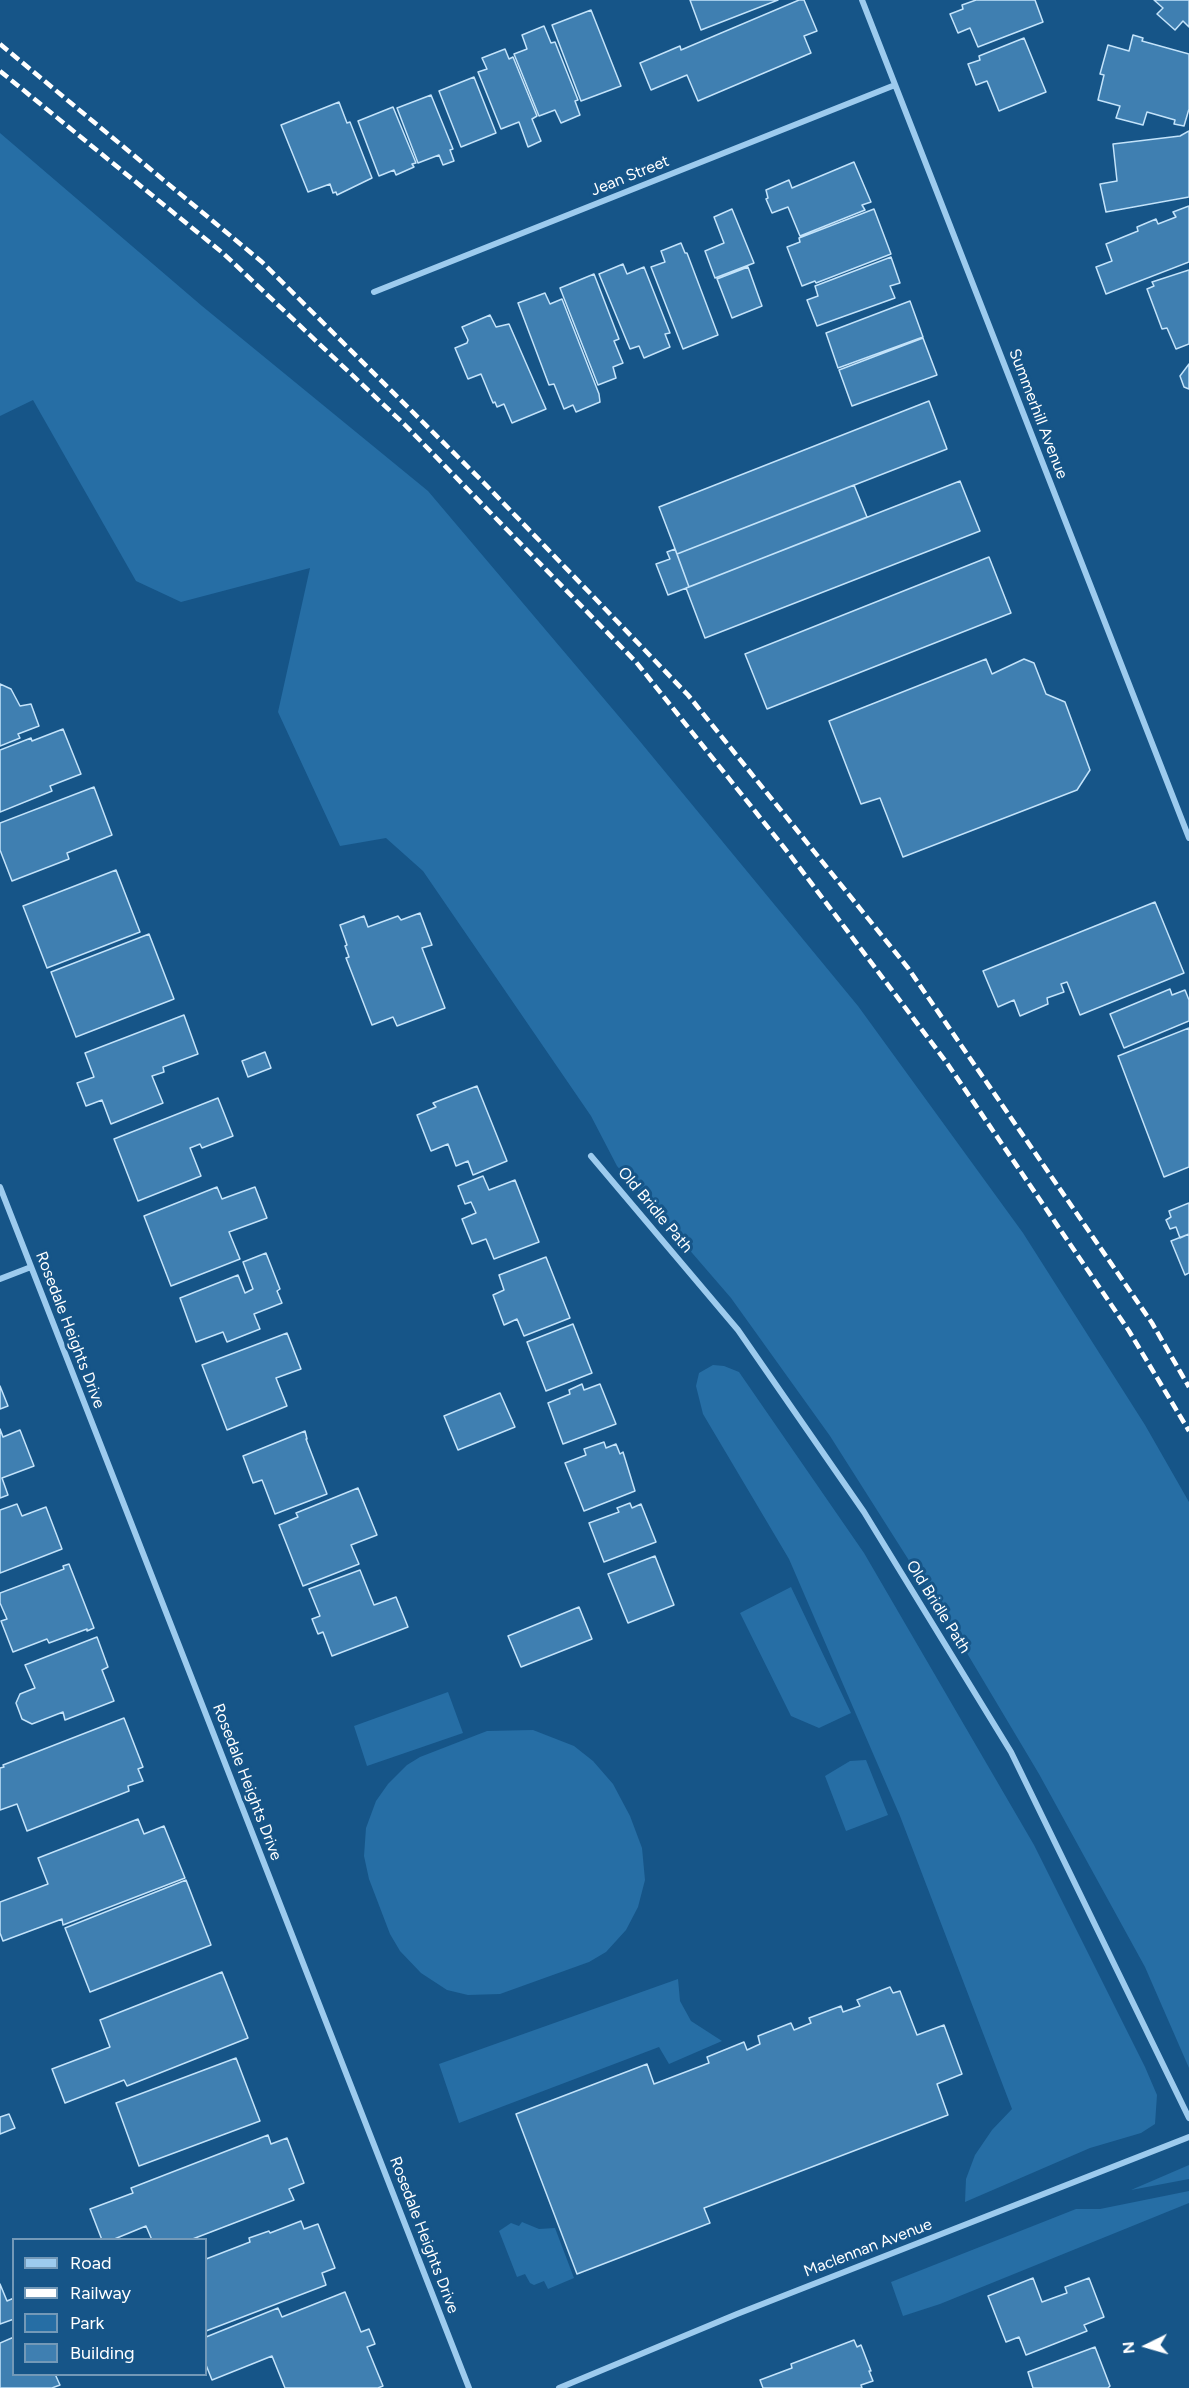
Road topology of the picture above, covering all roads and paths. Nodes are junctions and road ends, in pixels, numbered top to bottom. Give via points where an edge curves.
1 (862, 0) edge
2 (895, 85) junction
3 (374, 292) dead end
4 (1189, 838) edge
5 (591, 1156) dead end
6 (0, 1187) edge
7 (31, 1268) junction
8 (0, 1280) edge
9 (1189, 2118) edge
10 (1189, 2138) edge
11 (469, 2388) edge
12 (559, 2388) edge

1 - 2 street, Summerhill Avenue
2 - 3 street, Jean Street
2 - 4 street, Summerhill Avenue
5 - 9 street, Old Bridle Path via 738,1330 864,1512 1011,1752
6 - 7 street, Rosedale Heights Drive
7 - 8 street
7 - 11 street, Rosedale Heights Drive
10 - 12 street, Maclennan Avenue via 737,2313

